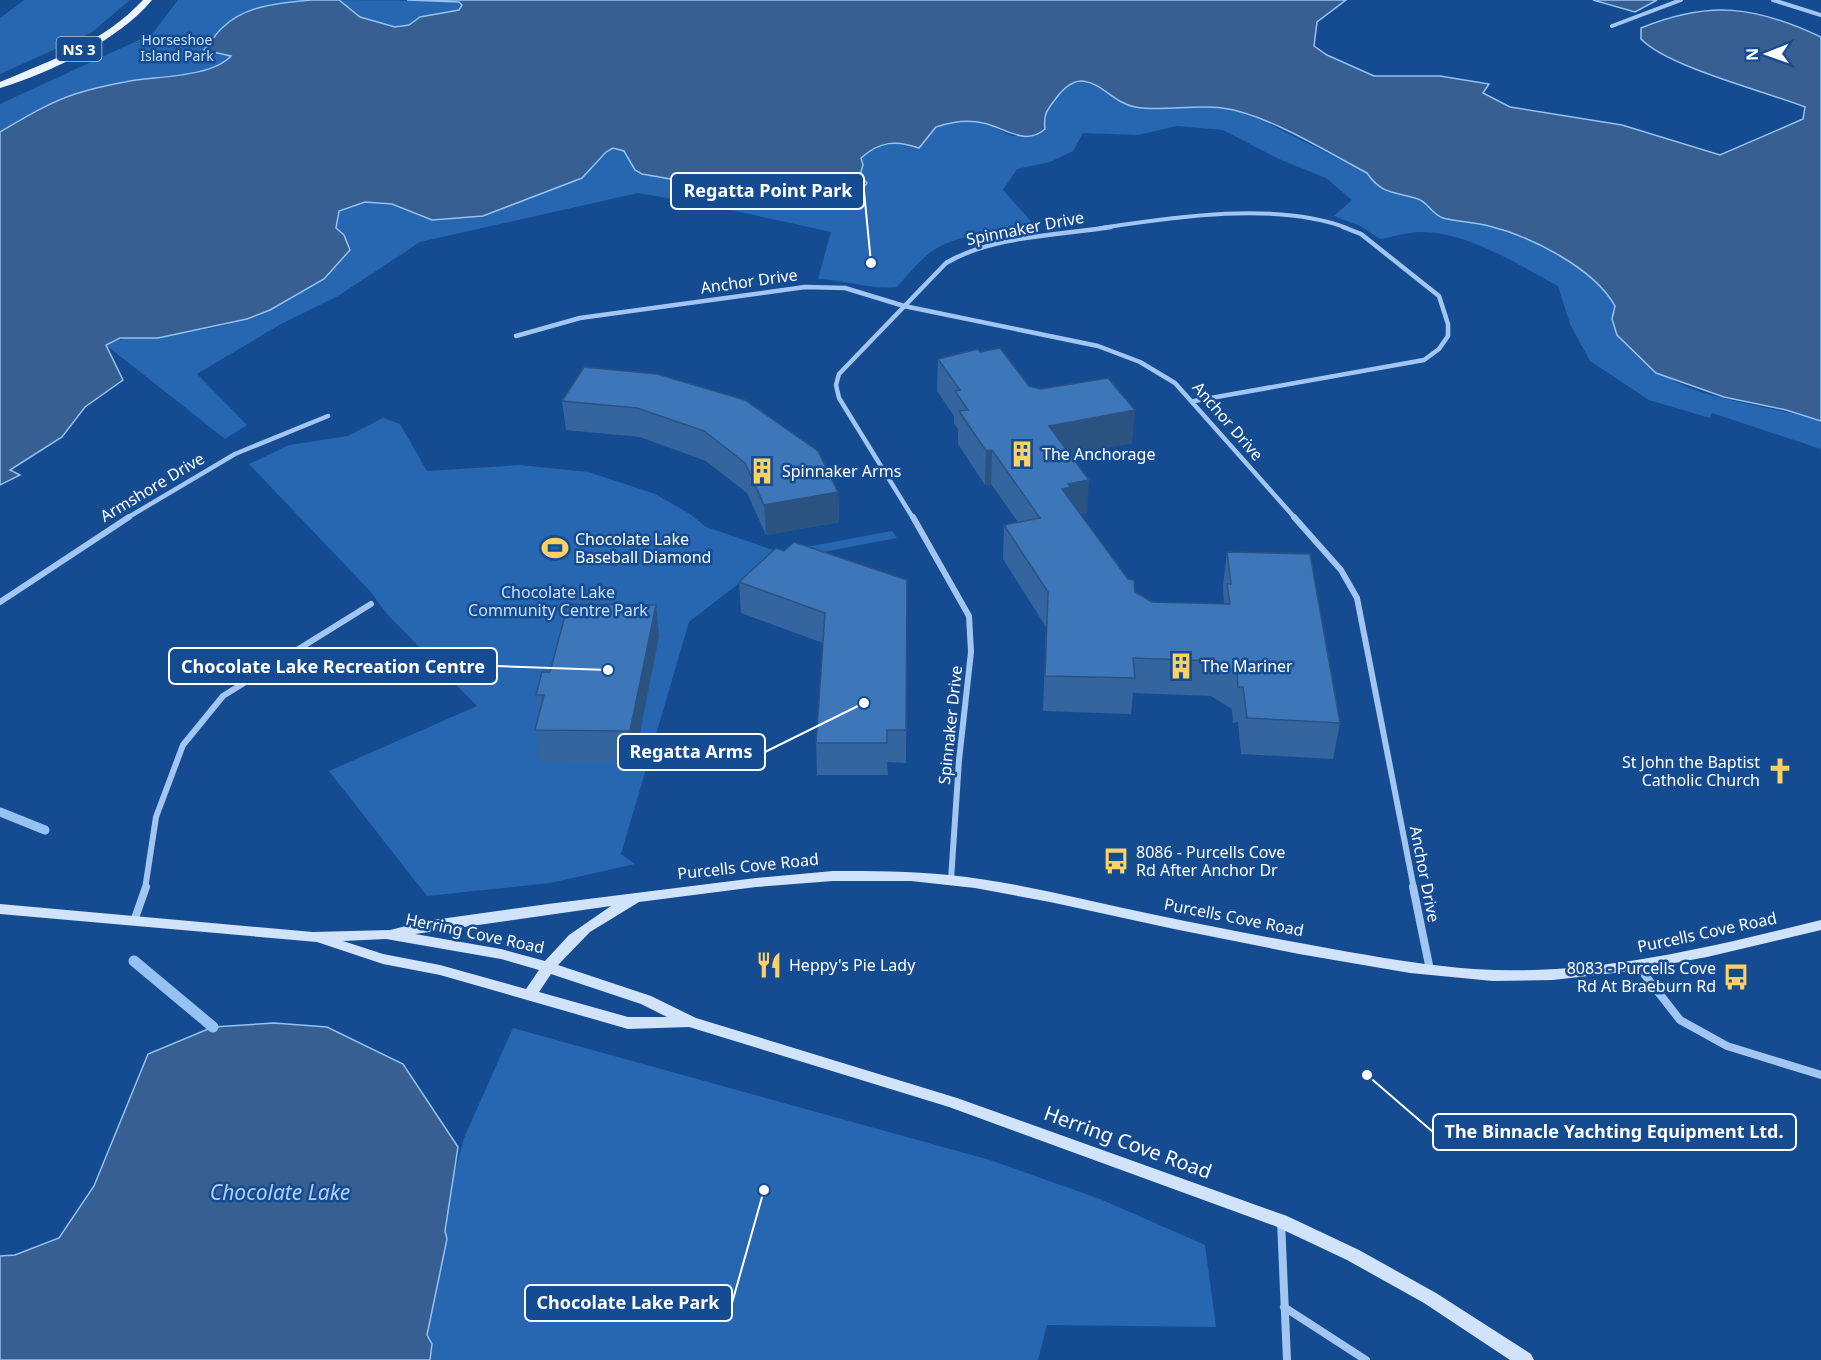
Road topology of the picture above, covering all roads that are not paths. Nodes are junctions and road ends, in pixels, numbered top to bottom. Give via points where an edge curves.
1 (148, 0) edge
2 (1682, 0) edge
3 (1773, 0) edge
4 (1821, 15) edge
5 (1612, 26) dead end
6 (0, 85) edge
7 (904, 306) junction
8 (516, 336) dead end
9 (1194, 401) junction
10 (328, 416) dead end
11 (0, 602) edge
12 (371, 604) dead end
13 (951, 880) junction
14 (638, 897) junction
15 (0, 909) edge
16 (134, 921) junction
17 (1821, 925) edge
18 (386, 934) junction
19 (313, 937) junction
20 (1637, 965) junction
21 (548, 967) junction
22 (1430, 970) junction
23 (530, 995) junction
24 (692, 1022) junction
25 (1821, 1075) edge
26 (1281, 1221) junction
27 (1284, 1307) junction
28 (1287, 1360) edge
29 (1366, 1360) edge
30 (1526, 1360) edge

1 - 6 main road, NS 3 via 123,25 98,40
2 - 5 street
3 - 4 street
7 - 8 street, Anchor Drive via 845,288 811,286 580,318
7 - 9 street, Anchor Drive via 1108,348 1162,374
7 - 9 street, Spinnaker Drive via 950,260 974,248 1158,218 1214,214 1295,215 1343,226 1369,239 1438,296 1448,336 1424,360
7 - 13 street, Spinnaker Drive via 844,367 836,385 839,398 895,486 969,616 972,652 959,760
9 - 22 street, Anchor Drive via 1341,570 1358,597
10 - 11 street, Armshore Drive via 236,453 126,518
12 - 16 street via 223,696 183,745 156,817 149,878
13 - 14 main road, Purcells Cove Road via 869,874 816,876
13 - 22 main road, Purcells Cove Road via 1250,940
14 - 18 main road, Purcells Cove Road via 583,902
14 - 21 main road, Purcells Cove Road via 584,928 566,943
15 - 16 main road, Herring Cove Road
16 - 19 main road, Herring Cove Road
17 - 20 main road, Purcells Cove Road
18 - 19 main road, Herring Cove Road
18 - 21 main road, Herring Cove Road via 501,954
19 - 23 main road, Herring Cove Road via 383,959
20 - 22 main road, Purcells Cove Road via 1513,976
20 - 25 street via 1680,1020 1727,1046
21 - 23 main road, Purcells Cove Road
21 - 24 main road, Herring Cove Road via 646,1000
23 - 24 main road, Herring Cove Road via 628,1023
24 - 26 main road, Herring Cove Road via 952,1102
26 - 27 street
26 - 30 main road, Herring Cove Road via 1430,1298
27 - 28 street
27 - 29 street

